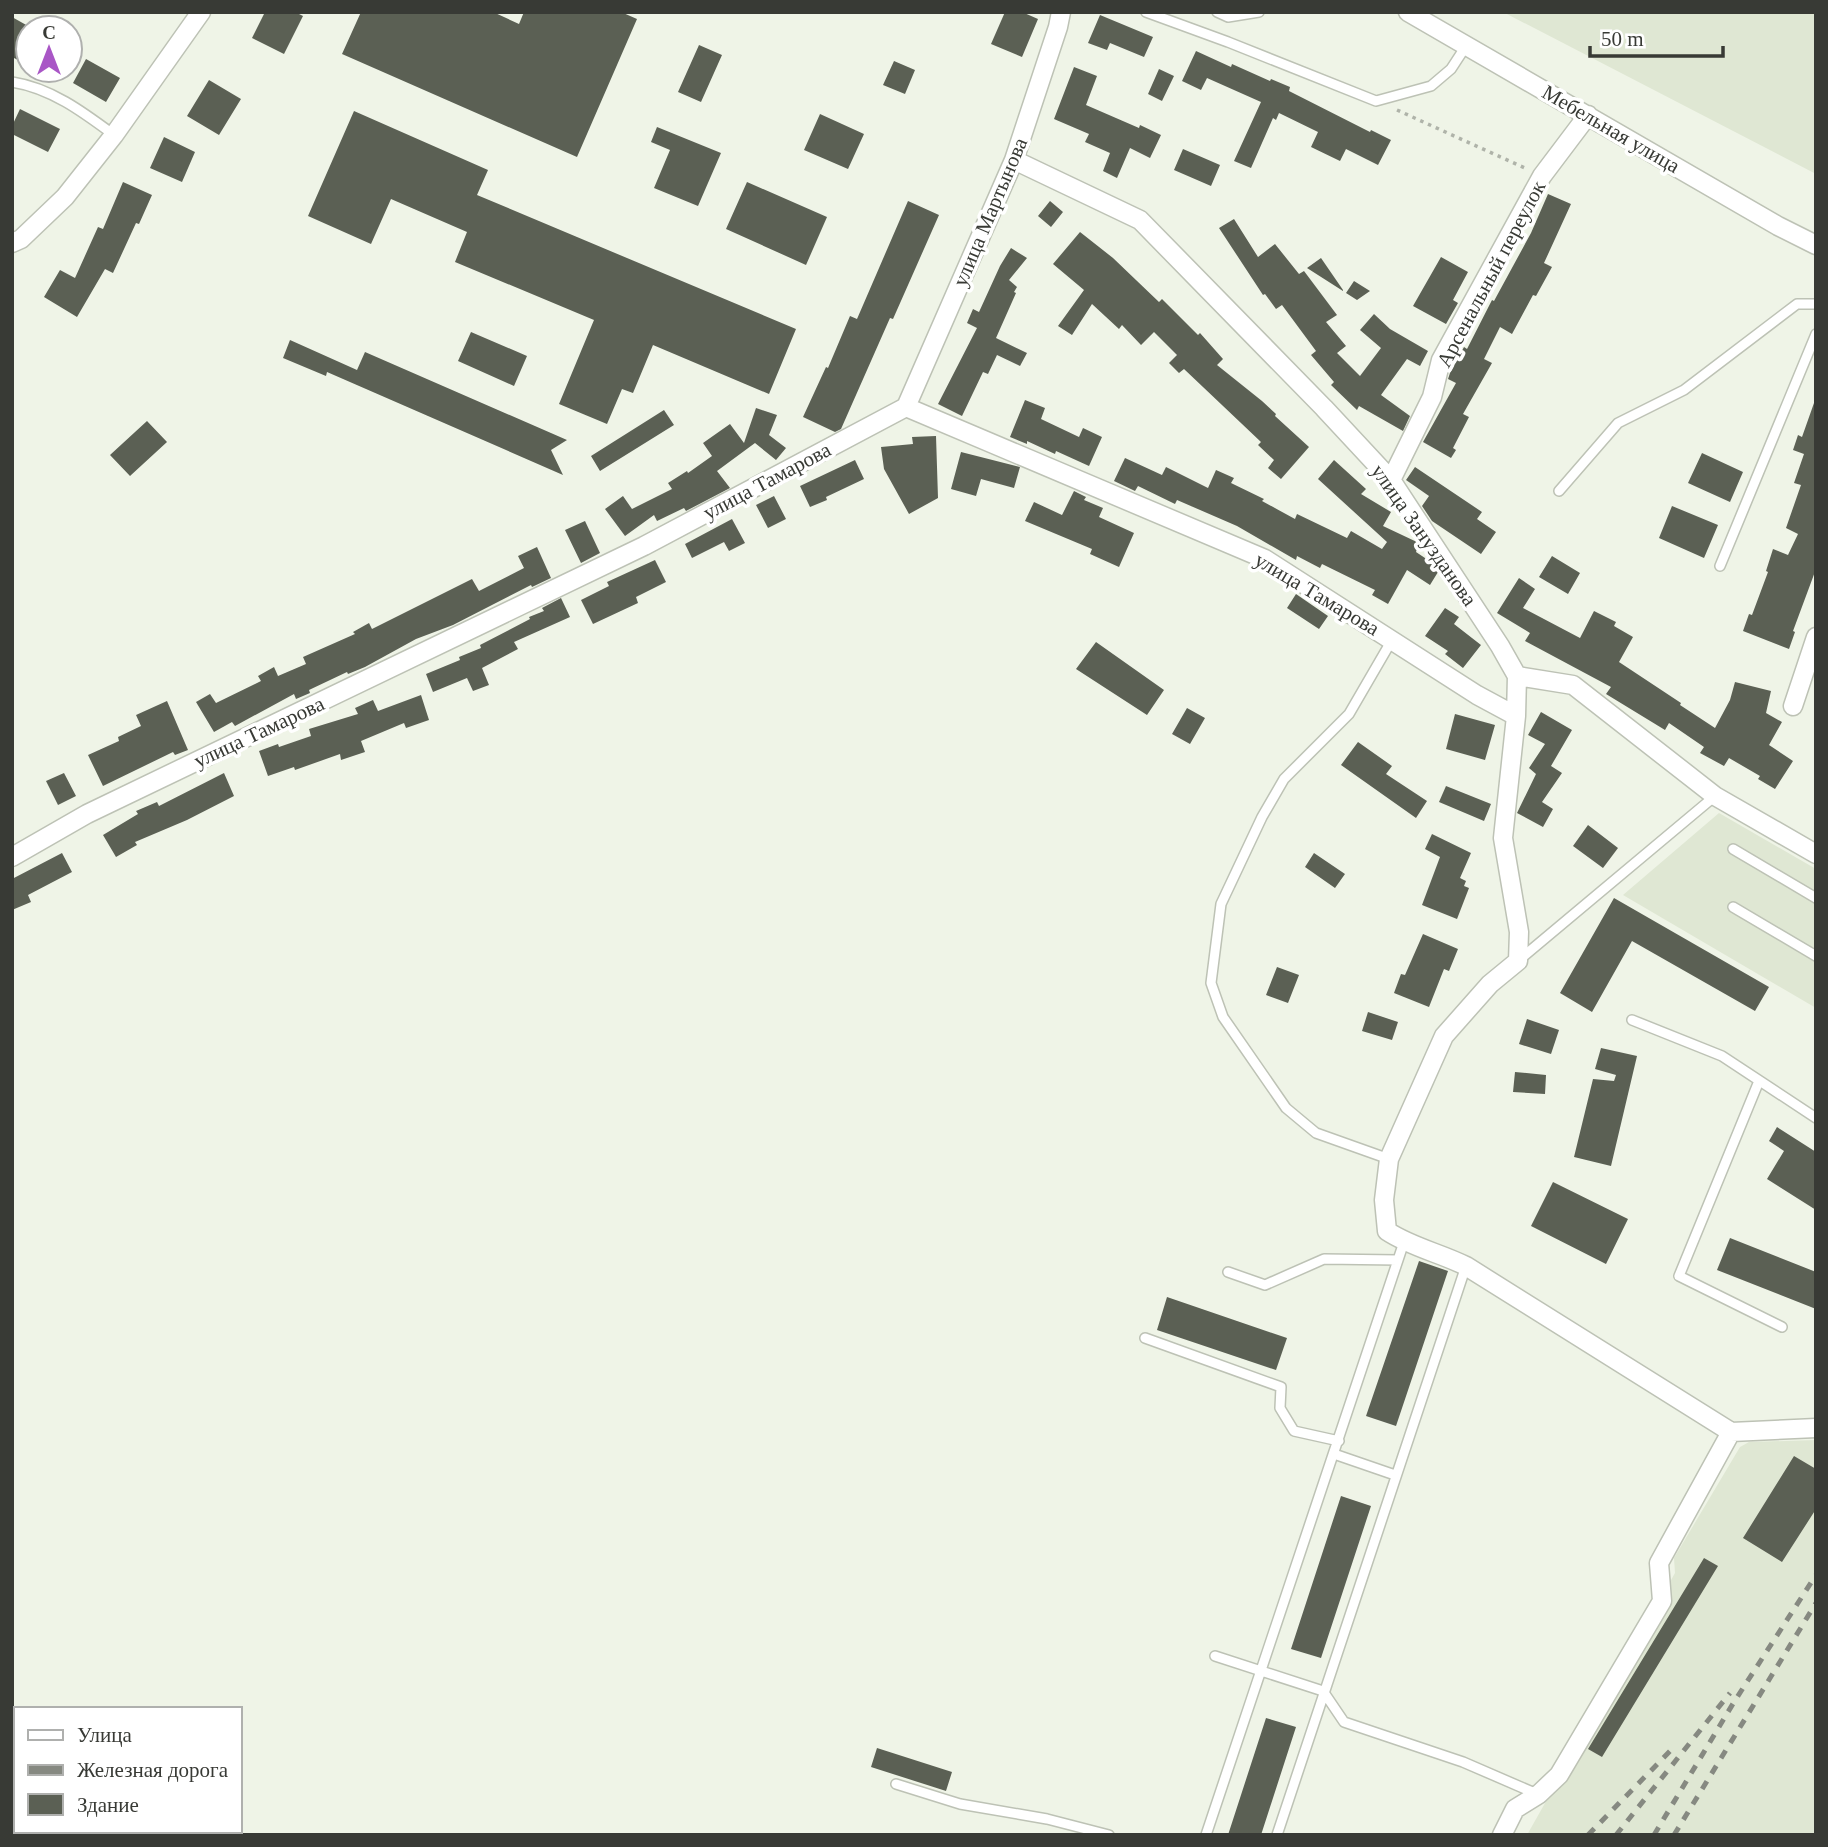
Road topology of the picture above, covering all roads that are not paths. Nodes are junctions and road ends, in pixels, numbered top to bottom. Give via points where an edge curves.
1 (201, 12) edge
2 (1061, 12) edge
3 (1146, 12) edge
4 (1217, 12) edge
5 (1259, 12) edge
6 (1408, 12) edge
7 (1466, 46) junction
8 (12, 82) edge
9 (1588, 115) junction
10 (114, 135) junction
11 (1014, 160) junction
12 (12, 243) edge
13 (1816, 245) edge
14 (1816, 304) edge
15 (1816, 334) edge
16 (906, 407) junction
17 (1391, 480) junction
18 (1559, 491) dead end
19 (1720, 566) dead end
20 (1816, 636) edge
21 (1392, 640) junction
22 (1517, 676) junction
23 (1793, 706) dead end
24 (1516, 716) junction
25 (1715, 796) junction
26 (1733, 849) dead end
27 (1816, 854) edge
28 (12, 857) edge
29 (1816, 898) edge
30 (1733, 907) dead end
31 (1816, 957) edge
32 (1518, 961) junction
33 (1632, 1020) dead end
34 (1759, 1081) junction
35 (1816, 1118) edge
36 (1389, 1159) junction
37 (1401, 1251) junction
38 (1466, 1266) junction
39 (1227, 1272) dead end
40 (1782, 1327) dead end
41 (1145, 1338) dead end
42 (1816, 1428) edge
43 (1731, 1432) junction
44 (1339, 1441) junction
45 (1334, 1454) junction
46 (1395, 1475) junction
47 (1215, 1656) dead end
48 (1260, 1670) junction
49 (1323, 1691) junction
50 (896, 1784) dead end
51 (1539, 1794) junction
52 (1110, 1835) edge
53 (1206, 1835) edge
54 (1277, 1835) edge
55 (1502, 1835) edge

1 - 10 street
2 - 11 street, улица Мартынова
3 - 7 lane via 1376,100 1431,86 1451,69
4 - 5 lane via 1227,17
6 - 7 street, Мебельная улица
7 - 9 street, Мебельная улица
8 - 10 lane via 32,85 74,106
9 - 13 street, Мебельная улица
9 - 17 street, Арсенальный переулок via 1542,176 1441,360 1432,397
10 - 12 street via 65,197
11 - 16 street, улица Мартынова
11 - 17 street, улица Занузданова via 1140,220
14 - 18 lane via 1797,304 1684,390 1618,423
15 - 19 lane
16 - 21 street, улица Тамарова via 1265,559
16 - 28 street, улица Тамарова via 644,546 87,814
17 - 22 street, улица Занузданова
20 - 23 street
21 - 24 street, улица Тамарова
21 - 36 lane via 1349,714 1284,779 1262,817 1221,904 1211,983 1223,1017 1286,1108 1316,1133
22 - 24 street
22 - 25 street via 1573,685
24 - 32 street via 1503,838 1519,932
25 - 27 street
25 - 32 lane
26 - 29 lane
30 - 31 lane
32 - 36 street via 1490,984 1444,1036
33 - 34 lane via 1722,1056
34 - 35 lane
34 - 40 lane via 1679,1276
36 - 37 street via 1384,1199 1387,1231
37 - 38 street via 1437,1252
37 - 39 lane via 1324,1259 1265,1285
37 - 44 lane
38 - 43 street
38 - 46 lane
41 - 44 lane via 1281,1387 1280,1408 1294,1431
42 - 43 street
43 - 51 street via 1659,1563 1662,1601 1559,1774
44 - 45 lane
45 - 46 lane
45 - 48 lane
46 - 49 lane
47 - 48 lane
48 - 49 lane
48 - 53 lane
49 - 51 lane via 1344,1722 1463,1762
49 - 54 lane
50 - 52 lane via 960,1804
51 - 55 street via 1516,1809

